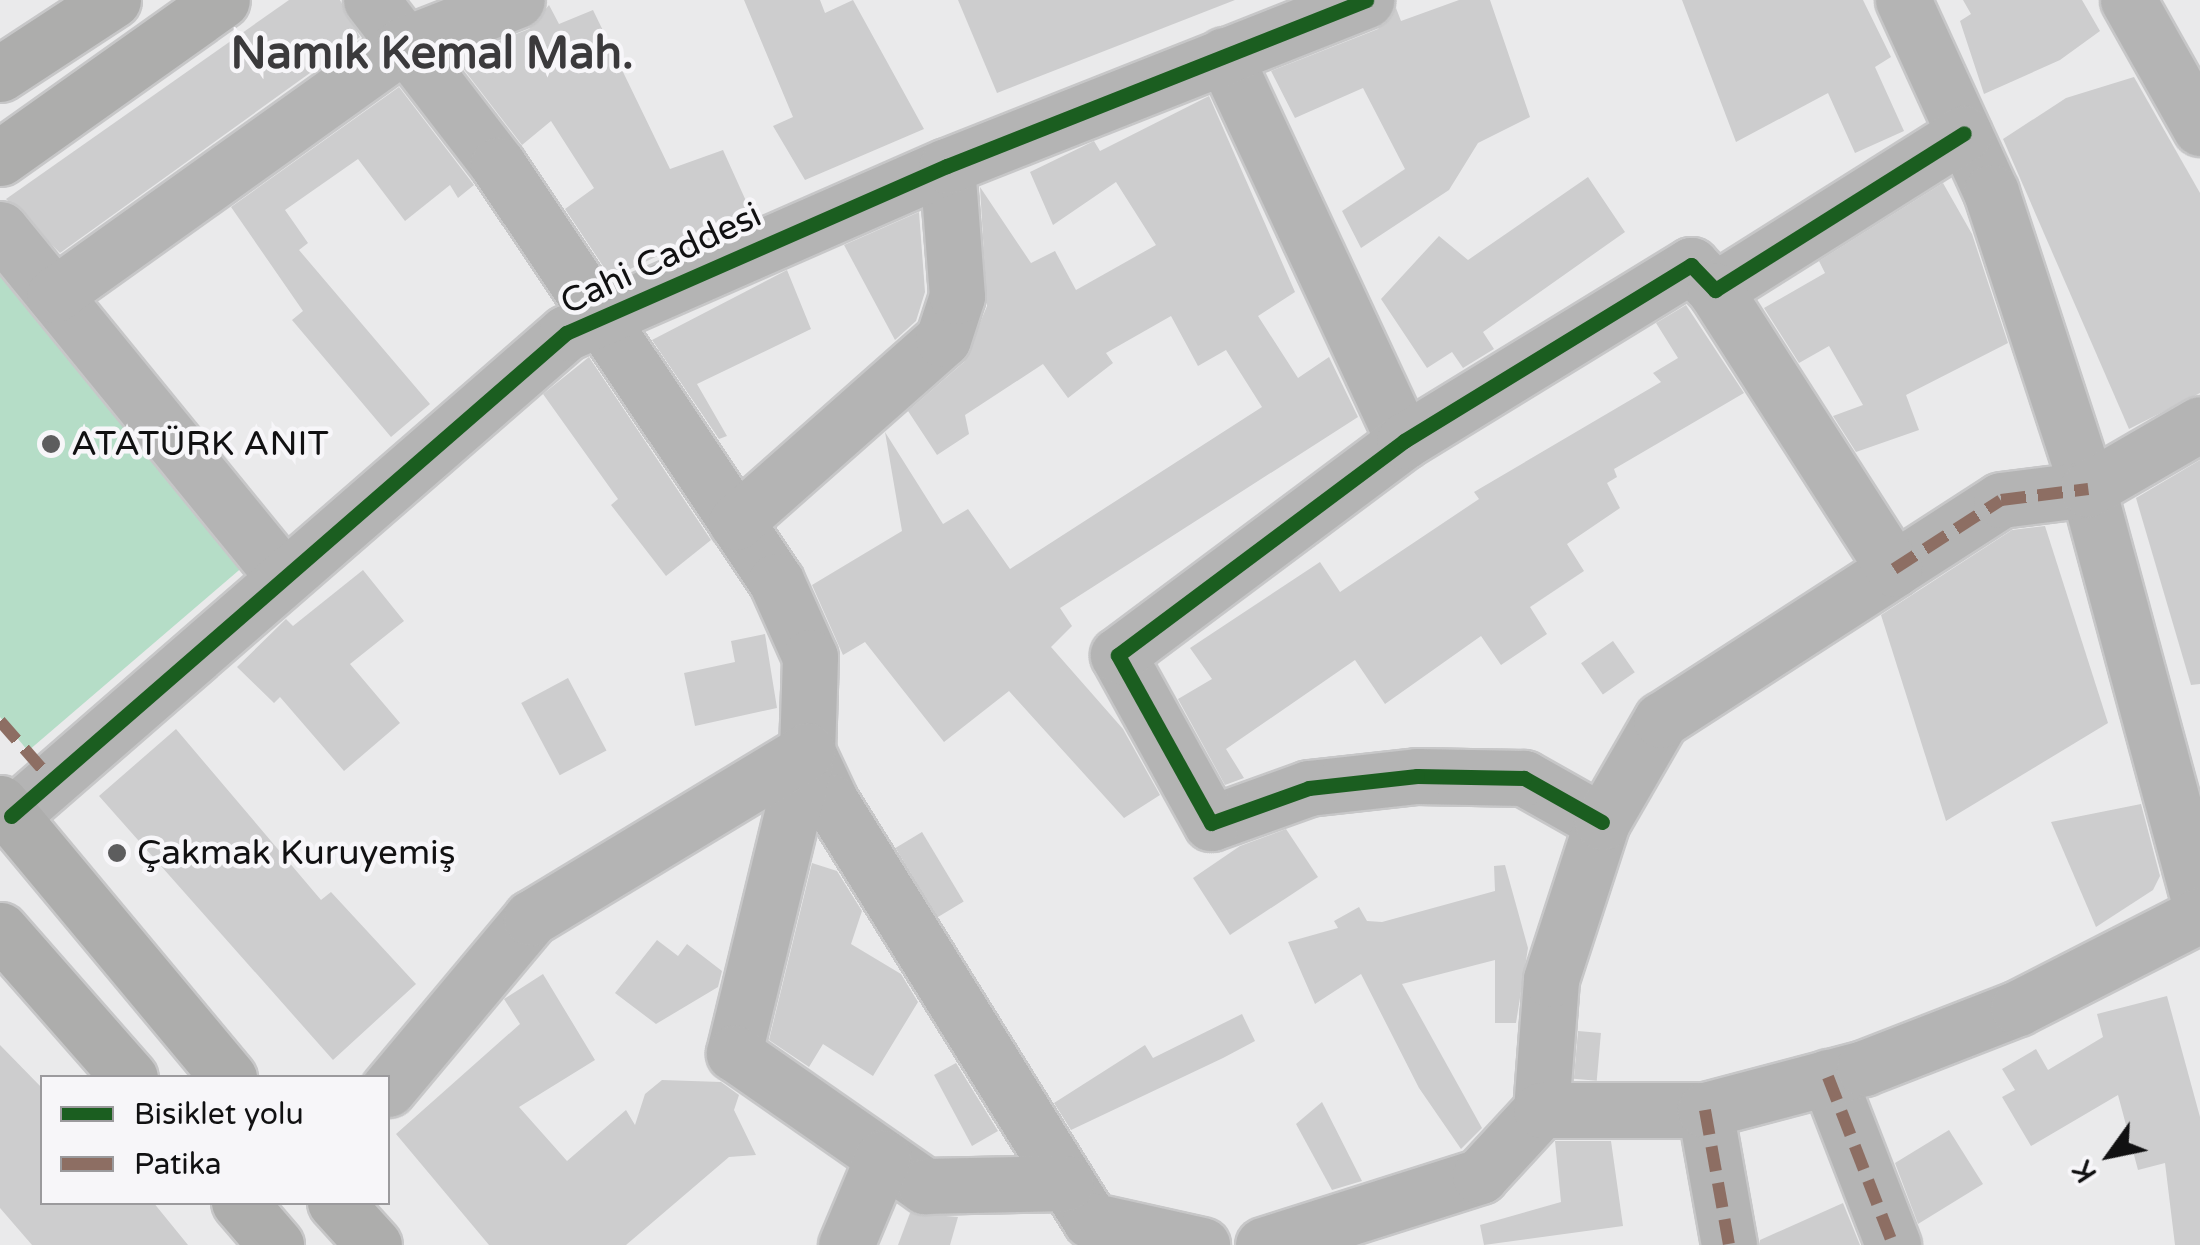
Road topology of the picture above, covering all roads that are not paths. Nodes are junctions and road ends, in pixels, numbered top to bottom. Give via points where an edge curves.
1 (111, 0) edge
2 (222, 0) edge
3 (371, 0) edge
4 (517, 0) edge
5 (1366, 0) edge
6 (1903, 0) edge
7 (2128, 0) edge
8 (405, 44) junction
9 (1224, 55) junction
10 (0, 74) edge
11 (2200, 128) edge
12 (1964, 133) junction
13 (0, 158) edge
14 (947, 166) junction
15 (0, 229) edge
16 (1715, 290) junction
17 (54, 295) junction
18 (593, 317) junction
19 (2200, 424) edge
20 (1404, 441) junction
21 (2088, 489) junction
22 (736, 522) junction
23 (1894, 569) junction
24 (281, 574) junction
25 (807, 751) junction
26 (4, 816) edge
27 (1602, 822) junction
28 (2200, 903) edge
29 (2200, 916) edge
30 (0, 930) edge
31 (127, 1075) edge
32 (226, 1075) edge
33 (1828, 1078) junction
34 (390, 1087) edge
35 (1541, 1110) junction
36 (1705, 1110) junction
37 (883, 1157) junction
38 (242, 1205) edge
39 (339, 1205) edge
40 (1081, 1216) edge
41 (276, 1245) edge
42 (374, 1245) edge
43 (846, 1245) edge
44 (1202, 1245) edge
45 (1263, 1245) edge
46 (1728, 1245) edge
47 (1892, 1245) edge

1 - 10 main road
2 - 13 main road
3 - 8 street
4 - 8 street
5 - 9 street, Cahi Caddesi
6 - 12 street
7 - 11 street
8 - 17 street
8 - 18 street via 498,165
9 - 14 street, Cahi Caddesi
9 - 20 street
12 - 16 street
12 - 21 street via 1992,192
14 - 18 street, Cahi Caddesi
14 - 22 street via 957,296 942,339
15 - 17 street
16 - 20 street via 1690,265
16 - 23 street
17 - 24 street
18 - 22 street
18 - 24 street, Cahi Caddesi via 535,356
19 - 21 street
20 - 27 street via 1118,655 1211,823 1309,788 1417,776 1524,778
21 - 23 street via 2001,500
21 - 28 street
22 - 25 street via 776,581 810,657
23 - 27 street via 1660,720
24 - 26 street, Cahi Caddesi
25 - 34 street via 532,918
25 - 37 street via 734,1053
25 - 40 street
26 - 32 main road
27 - 35 street via 1551,979
29 - 33 street via 2018,1008
30 - 31 main road
33 - 36 street
33 - 47 street
35 - 36 street
35 - 45 street via 1480,1176
36 - 46 street
37 - 40 street via 925,1186
37 - 43 street
38 - 41 main road
39 - 42 main road
40 - 44 street

